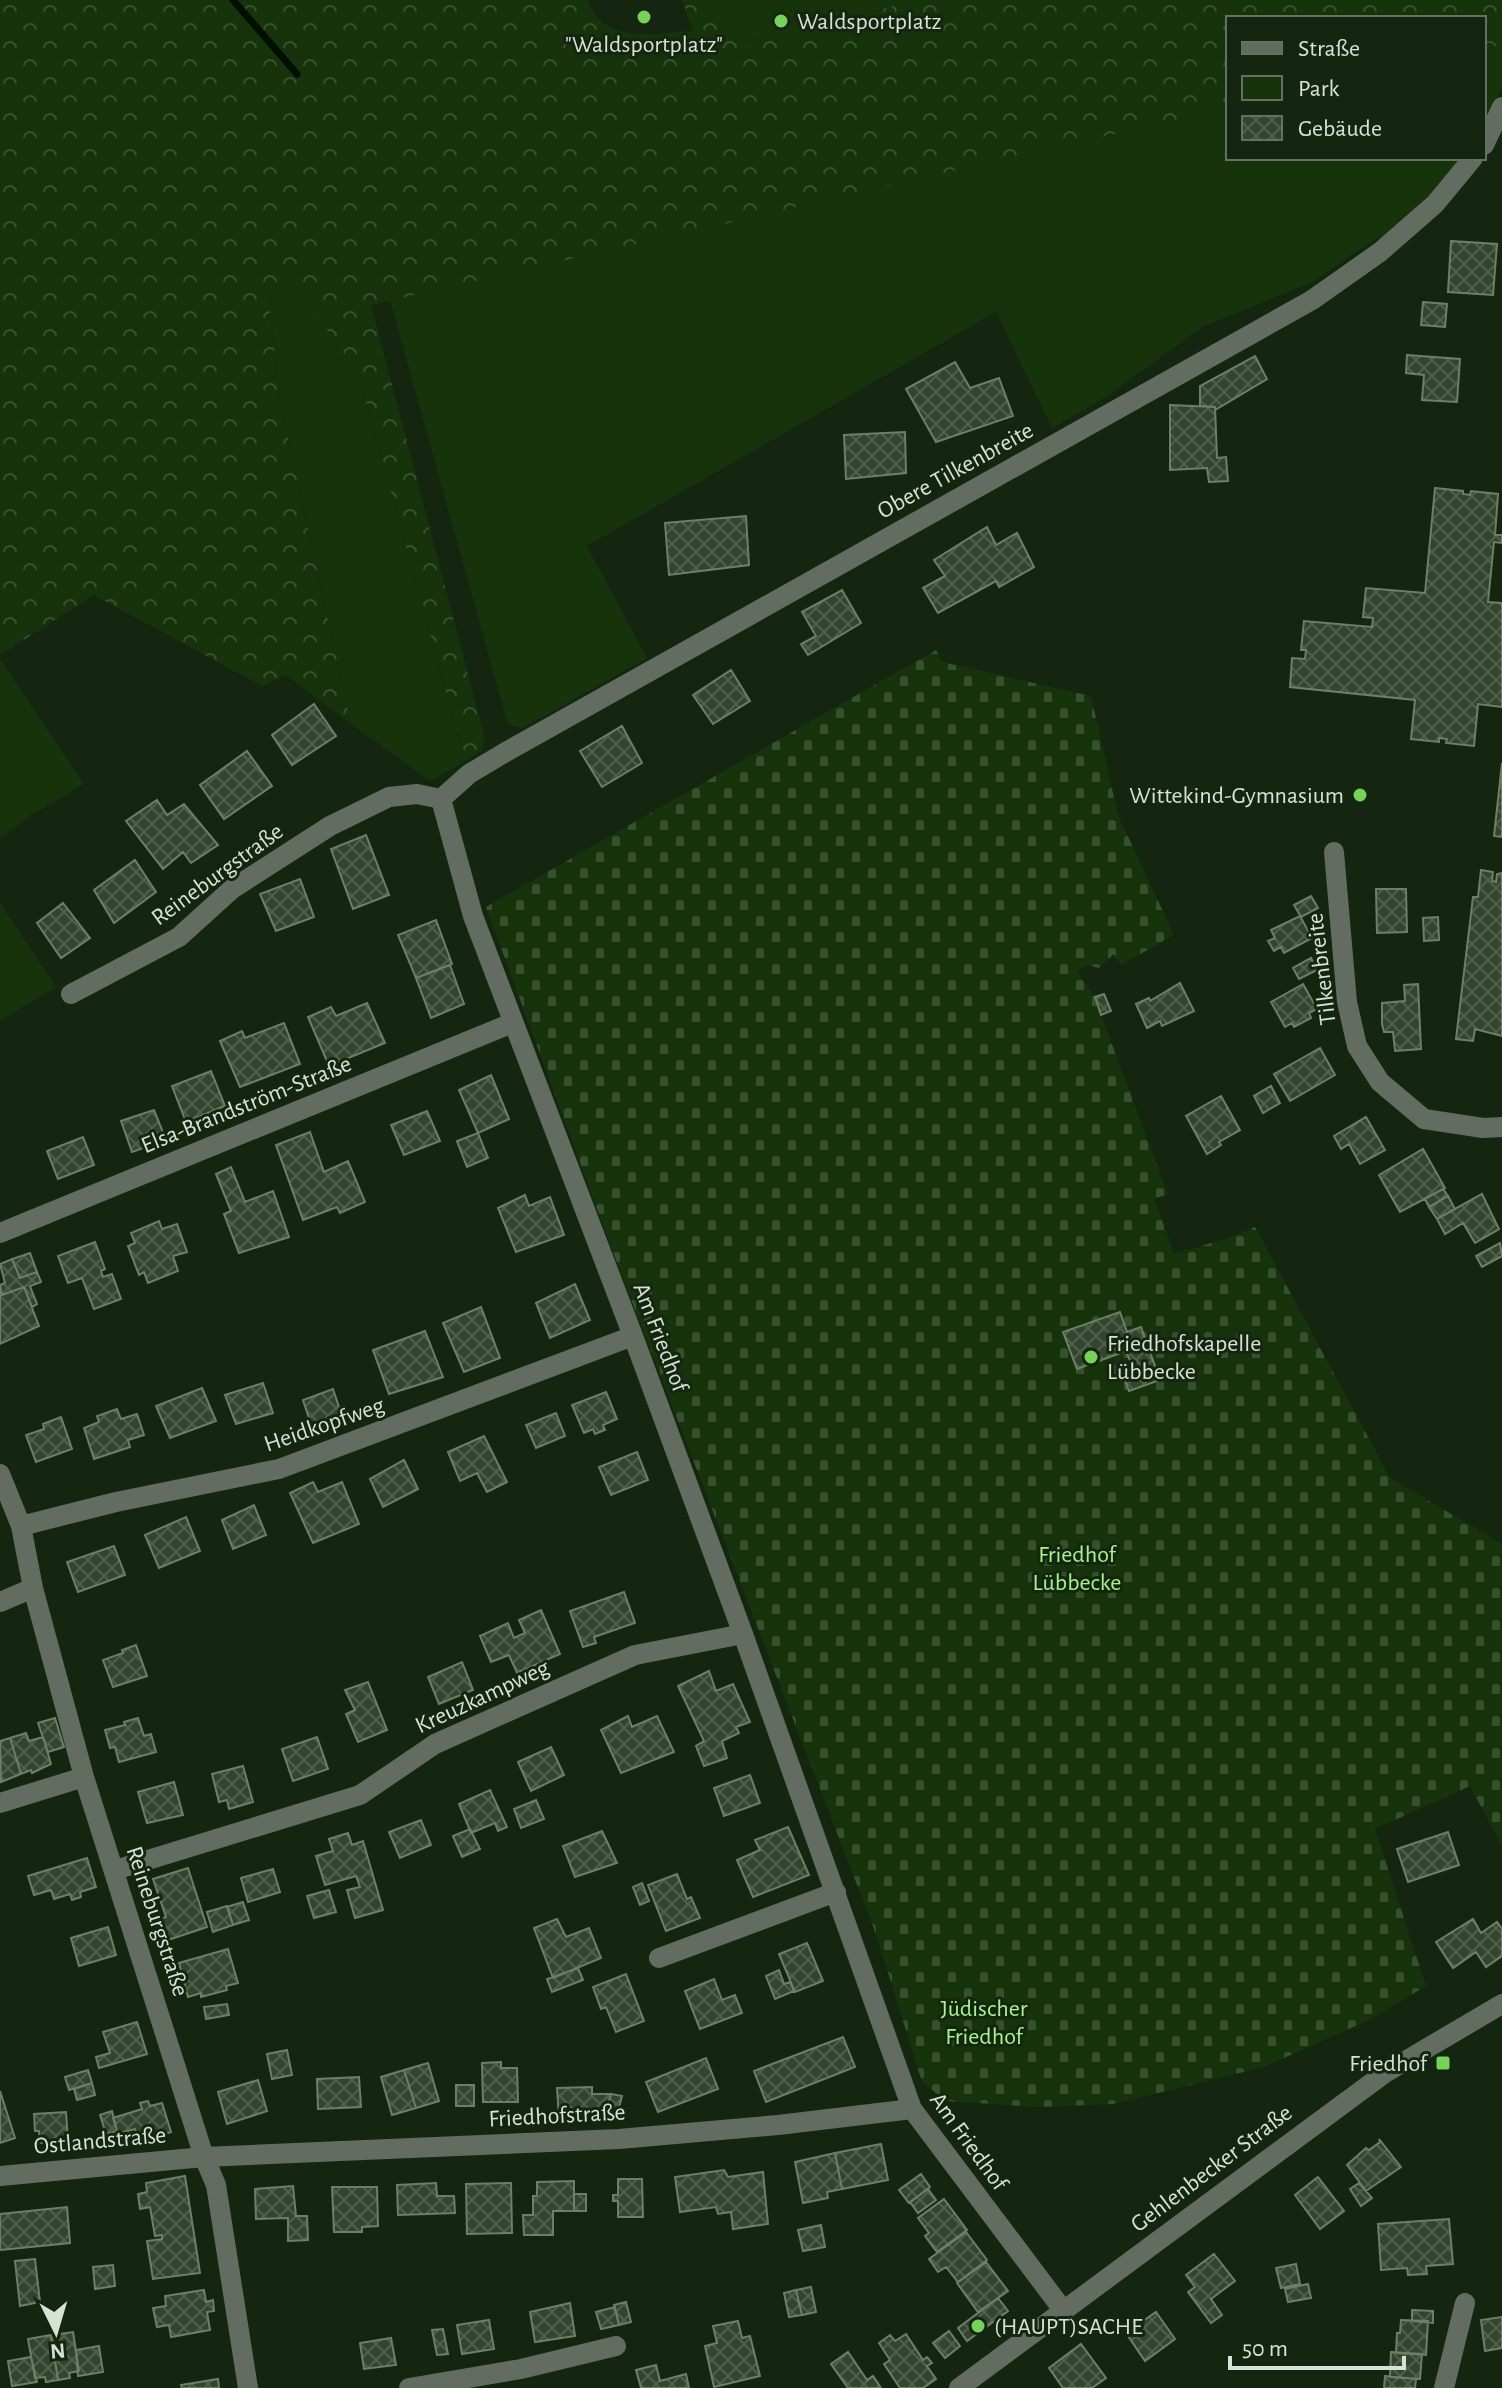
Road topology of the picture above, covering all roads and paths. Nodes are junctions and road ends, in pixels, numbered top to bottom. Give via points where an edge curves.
1 (1502, 107) edge
2 (1486, 141) edge
3 (1471, 160) edge
4 (441, 799) junction
5 (1334, 852) dead end
6 (71, 994) dead end
7 (512, 1023) junction
8 (1502, 1127) edge
9 (0, 1233) edge
10 (633, 1336) junction
11 (0, 1474) edge
12 (21, 1526) junction
13 (33, 1588) junction
14 (0, 1602) edge
15 (743, 1634) junction
16 (84, 1777) junction
17 (0, 1803) edge
18 (115, 1870) junction
19 (836, 1892) junction
20 (659, 1958) dead end
21 (1502, 2004) edge
22 (912, 2109) junction
23 (204, 2157) junction
24 (0, 2176) edge
25 (1465, 2303) dead end
26 (1063, 2310) junction
27 (616, 2346) dead end
28 (524, 2379) edge
29 (248, 2388) edge
30 (409, 2388) edge
31 (959, 2388) edge
32 (1444, 2388) edge

1 - 2 street
3 - 4 street, Obere Tilkenbreite via 1435,204 1312,300 504,753
4 - 6 street, Reineburgstraße via 417,794 389,797 330,826 232,889 179,937
4 - 7 street, Am Friedhof via 473,916
5 - 8 street, Tilkenbreite via 1347,1002 1357,1046 1380,1082 1424,1119
7 - 9 street, Elsa-Brandström-Straße
7 - 10 street, Am Friedhof
10 - 12 street, Heidkopfweg via 279,1469
10 - 15 street, Am Friedhof
11 - 12 street, Reineburgstraße
12 - 13 street, Reineburgstraße
13 - 14 street
13 - 16 street, Reineburgstraße
15 - 18 street, Kreuzkampweg via 635,1655 435,1744 360,1795
15 - 19 street, Am Friedhof
16 - 17 street
16 - 18 street, Reineburgstraße
18 - 23 street, Reineburgstraße
19 - 20 street
19 - 22 street, Am Friedhof
21 - 26 street, Gehlenbecker Straße via 1385,2073
22 - 23 street, Friedhofstraße via 619,2139
22 - 26 street, Am Friedhof
23 - 24 street, Ostlandstraße
23 - 29 street, Reineburgstraße via 216,2185
25 - 32 street
26 - 31 street, Gehlenbecker Straße
27 - 28 street
28 - 30 street

